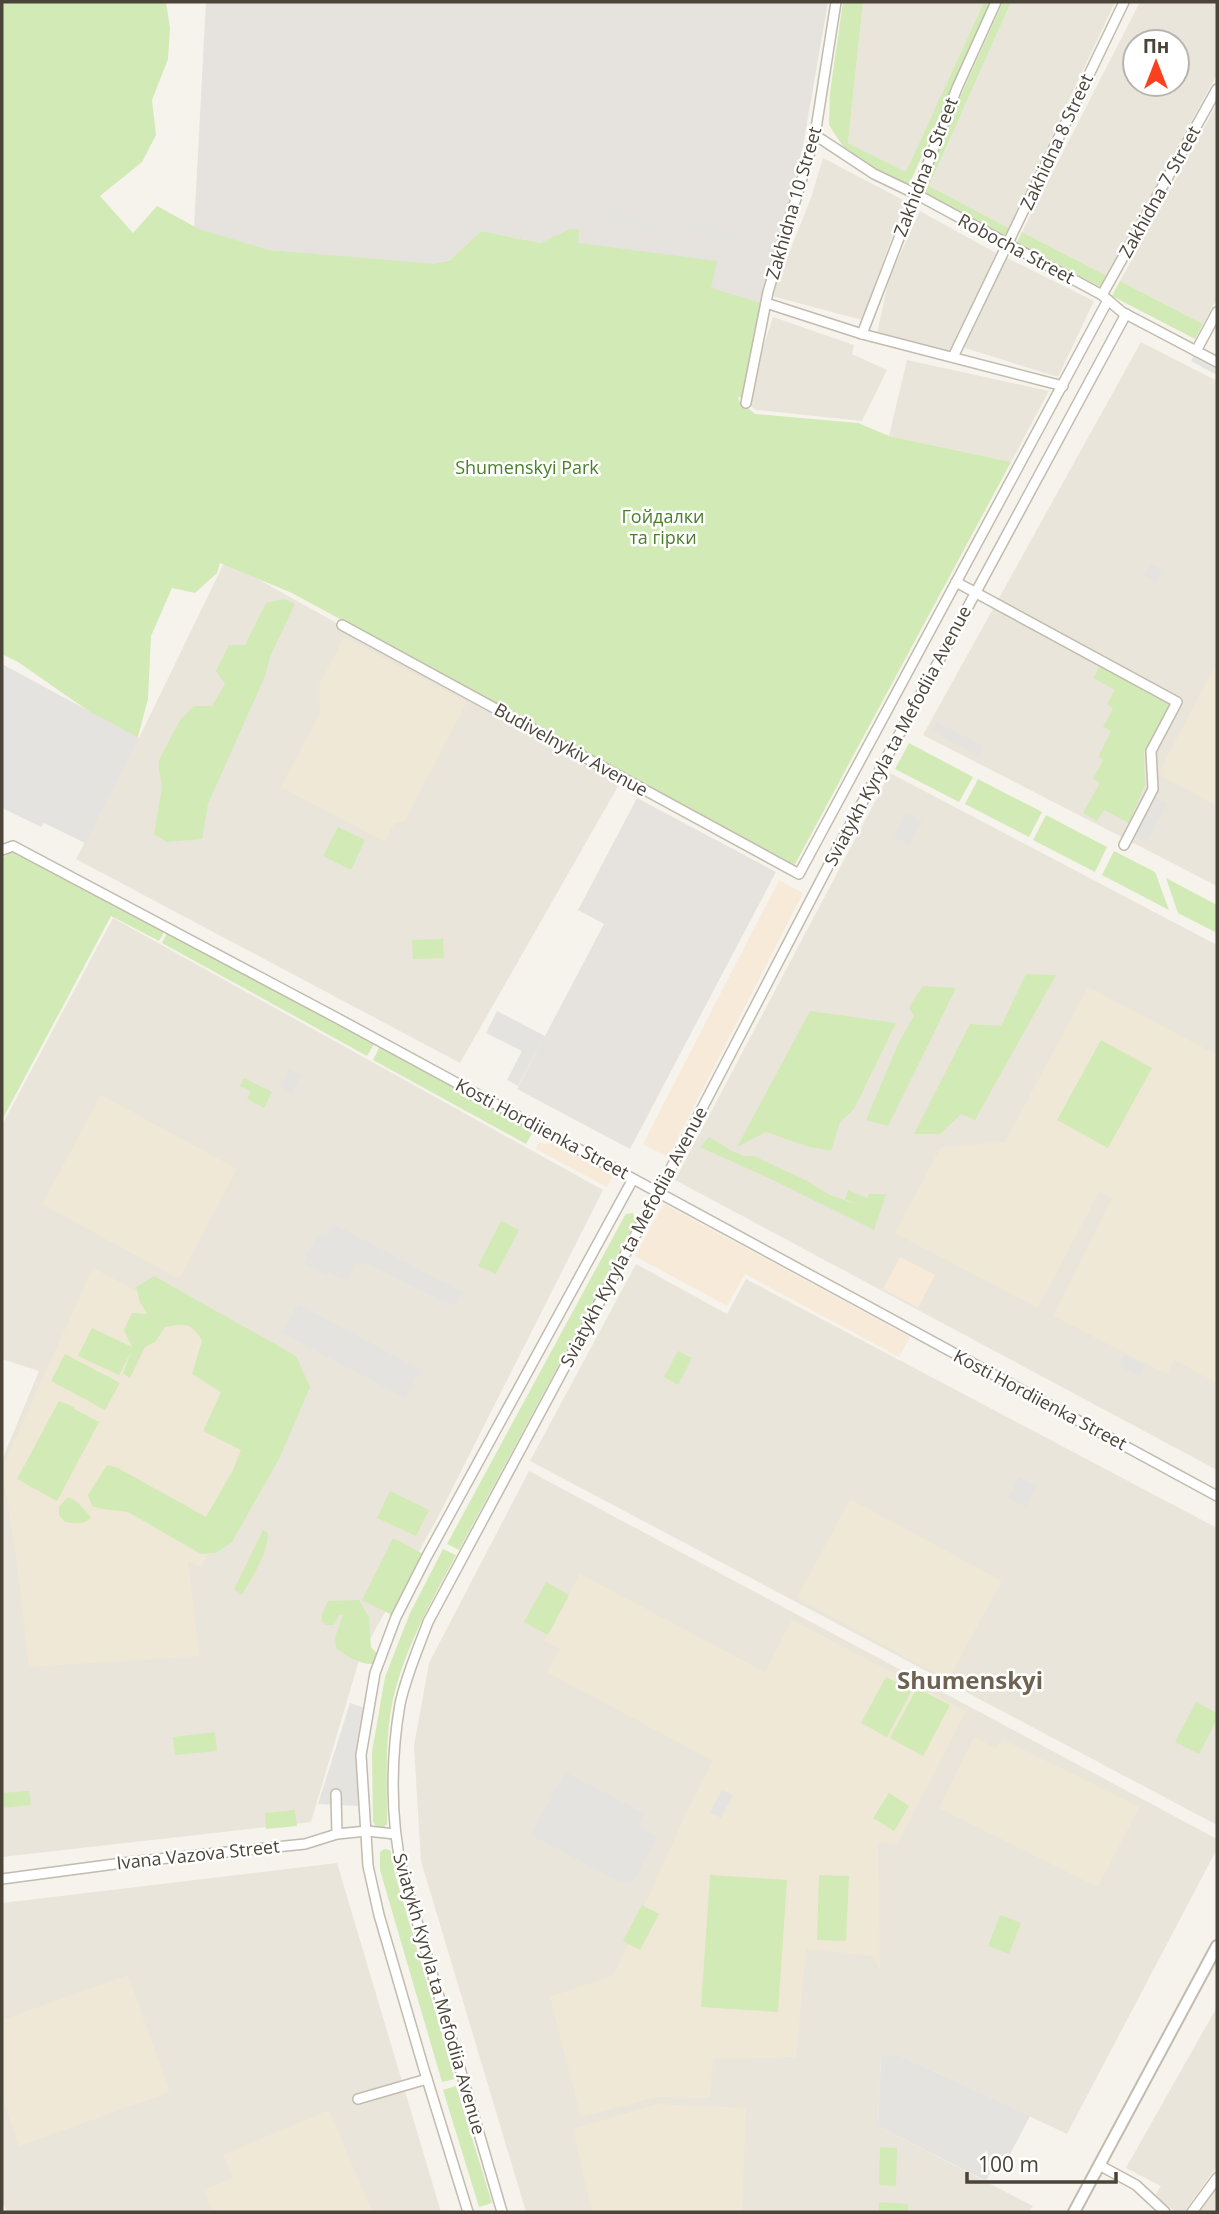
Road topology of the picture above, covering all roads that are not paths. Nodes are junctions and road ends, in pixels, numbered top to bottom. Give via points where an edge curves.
1 (836, 2) edge
2 (996, 2) edge
3 (1125, 2) edge
4 (1217, 89) edge
5 (815, 135) junction
6 (916, 194) junction
7 (1009, 245) junction
8 (1105, 297) junction
9 (766, 303) junction
10 (1217, 312) edge
11 (1126, 314) junction
12 (862, 334) junction
13 (1196, 351) junction
14 (953, 357) junction
15 (1217, 362) edge
16 (1062, 386) junction
17 (746, 403) dead end
18 (956, 582) junction
19 (975, 592) junction
20 (342, 625) dead end
21 (1124, 845) dead end
22 (2, 850) edge
23 (799, 874) joint
24 (633, 1179) junction
25 (658, 1193) junction
26 (1217, 1496) edge
27 (336, 1794) dead end
28 (367, 1831) junction
29 (337, 1834) junction
30 (395, 1834) junction
31 (2, 1879) edge
32 (1217, 1946) edge
33 (427, 2079) junction
34 (358, 2099) dead end
35 (1099, 2165) junction
36 (1217, 2178) edge
37 (468, 2212) edge
38 (502, 2212) edge
39 (1074, 2212) edge
40 (1165, 2212) edge
41 (1192, 2212) edge

1 - 5 street, Zakhidna 10 Street
2 - 6 street, Zakhidna 9 Street
3 - 7 street, Zakhidna 8 Street
4 - 8 street, Zakhidna 7 Street
5 - 6 street, Robocha Street via 874,174
5 - 9 street, Zakhidna 10 Street
6 - 7 street, Robocha Street
6 - 12 street, Zakhidna 9 Street
7 - 8 street, Robocha Street
7 - 14 street, Zakhidna 8 Street
8 - 11 street, Robocha Street
8 - 16 street, Zakhidna 7 Street
9 - 12 street
9 - 17 street, Zakhidna 10 Street
10 - 13 street
11 - 13 street, Robocha Street
11 - 19 street, Sviatykh Kyryla ta Mefodiia Avenue
12 - 14 street
13 - 15 street, Robocha Street
14 - 16 street
16 - 18 street, Zakhidna 7 Street
18 - 19 street
18 - 23 street, Zakhidna 7 Street
19 - 21 street via 1177,702 1151,751 1153,789
19 - 25 street, Sviatykh Kyryla ta Mefodiia Avenue
20 - 23 street, Budivelnykiv Avenue
22 - 24 street, Kosti Hordiienka Street via 13,846
24 - 25 street, Kosti Hordiienka Street
24 - 28 street, Sviatykh Kyryla ta Mefodiia Avenue via 396,1617 375,1673 361,1755
25 - 26 street, Kosti Hordiienka Street
25 - 30 street, Sviatykh Kyryla ta Mefodiia Avenue via 428,1622 400,1703
27 - 29 street
28 - 29 street, Ivana Vazova Street
28 - 30 street, Ivana Vazova Street
28 - 33 street, Sviatykh Kyryla ta Mefodiia Avenue via 368,1866 379,1915
29 - 31 street, Ivana Vazova Street via 305,1844
30 - 38 street, Sviatykh Kyryla ta Mefodiia Avenue
32 - 35 street
33 - 34 street
33 - 37 street, Sviatykh Kyryla ta Mefodiia Avenue
35 - 39 street
35 - 40 street via 1136,2185
36 - 41 street

